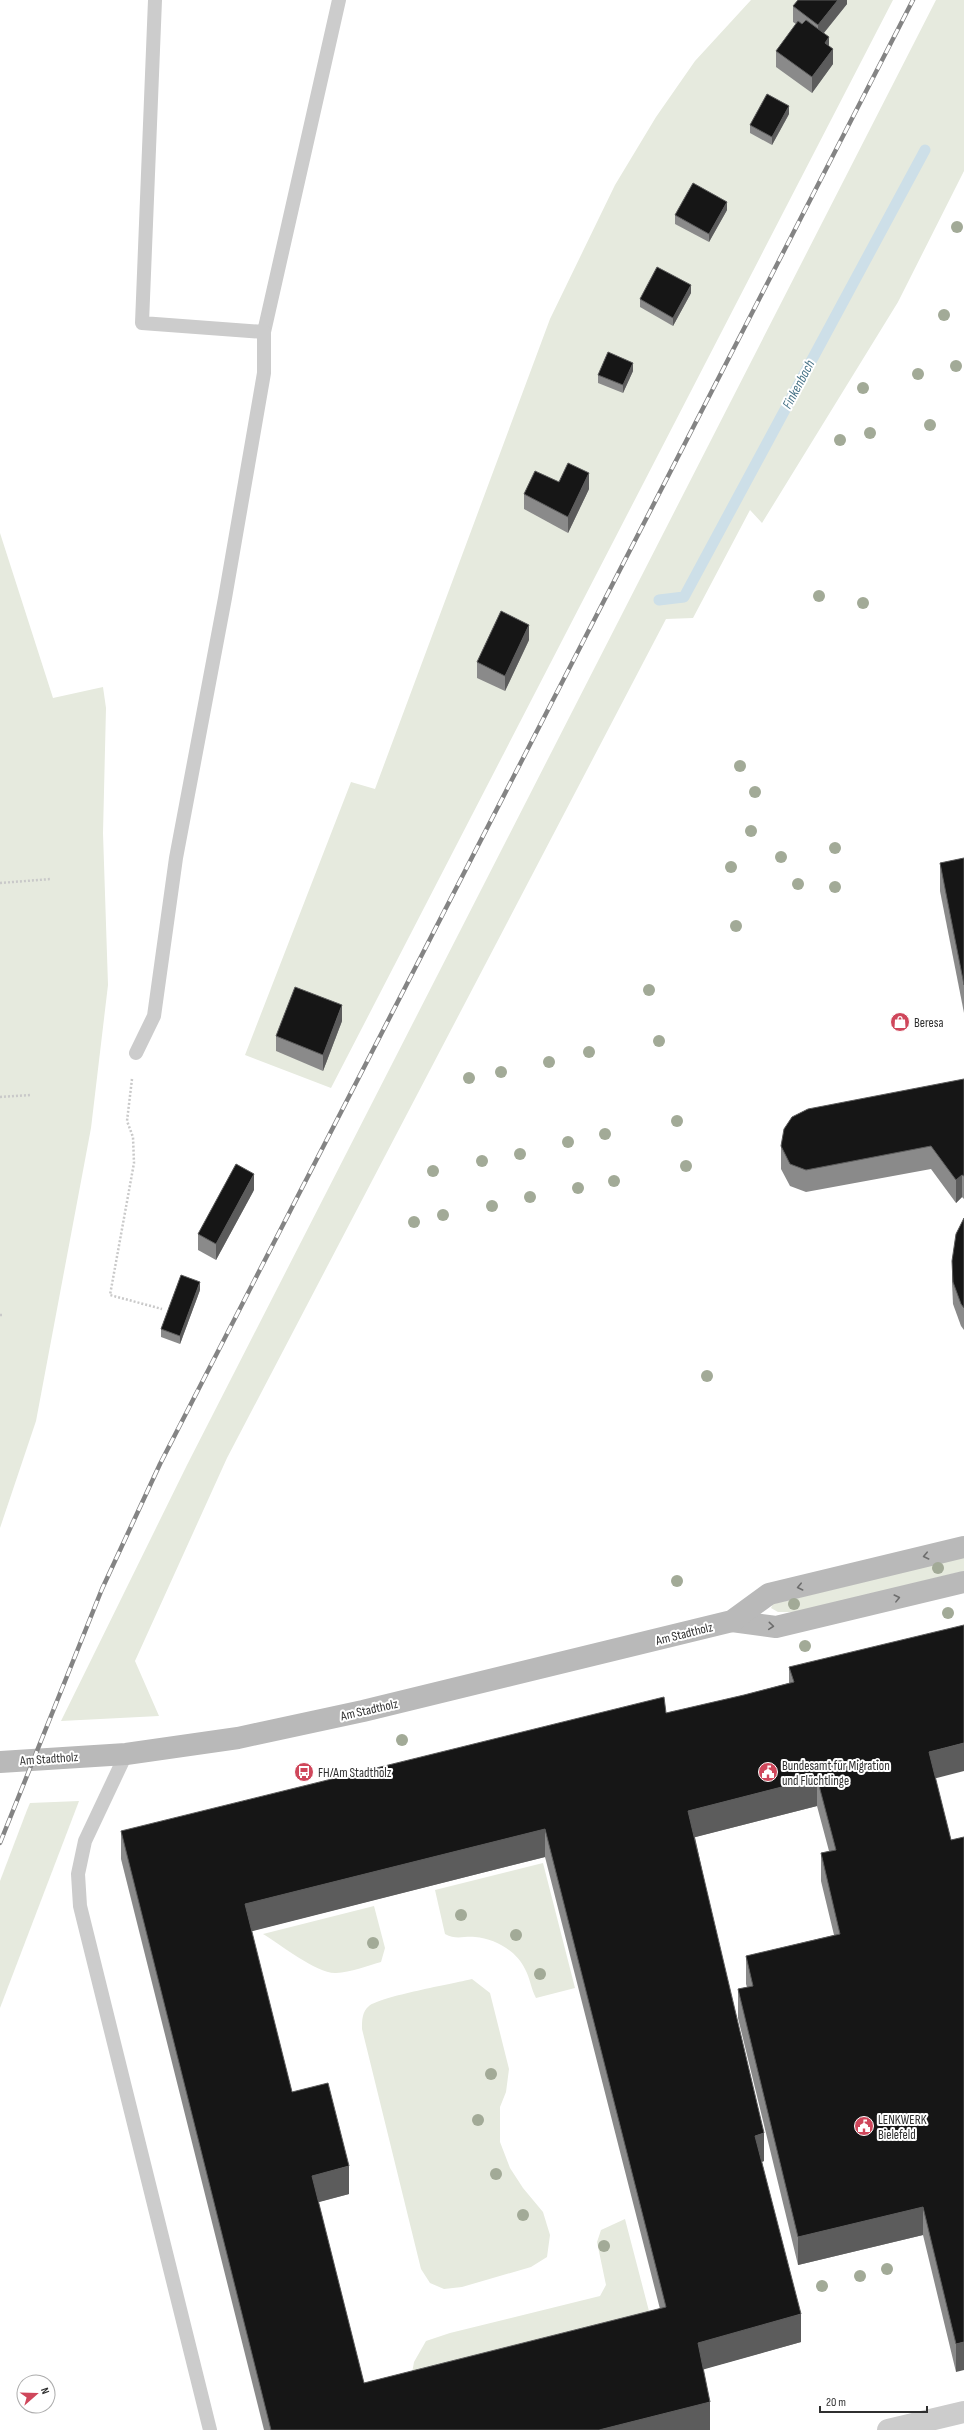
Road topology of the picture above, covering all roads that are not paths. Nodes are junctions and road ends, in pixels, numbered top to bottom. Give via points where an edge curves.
1 (155, 0) edge
2 (339, 0) edge
3 (264, 332) junction
4 (136, 1053) road end
5 (964, 1547) edge
6 (964, 1582) edge
7 (732, 1621) junction
8 (126, 1754) junction
9 (0, 1762) edge
10 (964, 2412) edge
11 (210, 2430) edge
12 (888, 2430) edge

1 - 3 lane via 142,323
2 - 3 lane
3 - 4 lane via 264,373 176,858 154,1016
5 -> 7 main road, Am Stadtholz via 769,1594
7 -> 6 main road, Am Stadtholz via 776,1628
7 - 8 main road, Am Stadtholz via 363,1711 238,1738
8 - 9 main road, Am Stadtholz
8 - 11 lane via 85,1841 78,1874 80,1906
10 - 12 street

